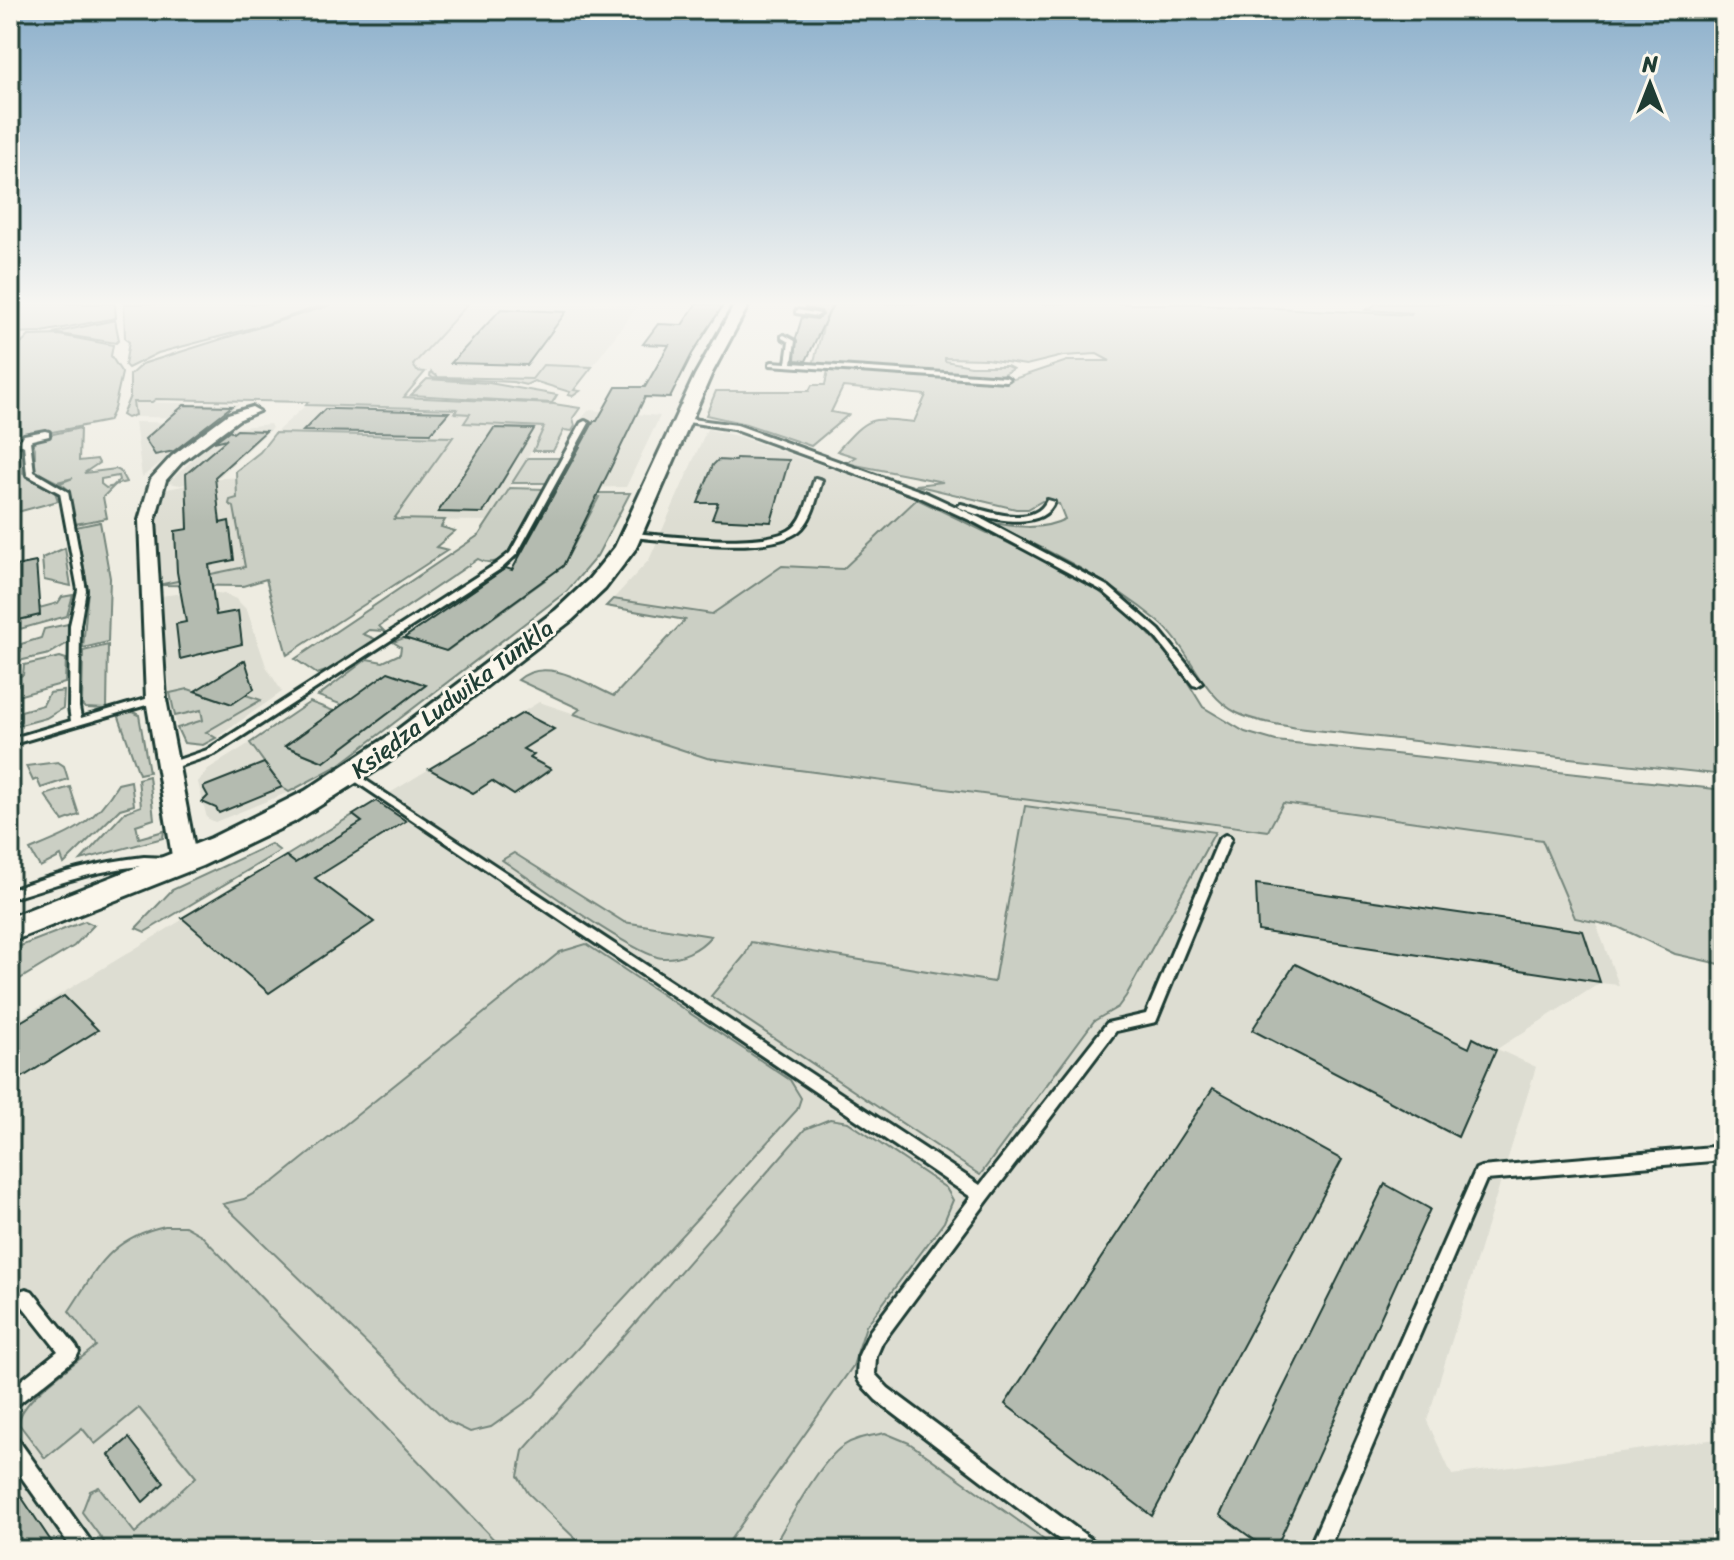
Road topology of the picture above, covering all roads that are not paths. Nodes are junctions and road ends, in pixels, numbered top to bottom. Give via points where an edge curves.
1 (705, 377) edge
2 (969, 377) edge
3 (1006, 379) dead end
4 (252, 411) dead end
5 (683, 420) junction
6 (585, 423) dead end
7 (45, 434) dead end
8 (10, 443) edge
9 (24, 443) junction
10 (818, 480) dead end
11 (923, 495) junction
12 (1050, 502) dead end
13 (631, 535) junction
14 (1197, 683) dead end
15 (156, 699) junction
16 (76, 722) junction
17 (10, 742) edge
18 (170, 766) junction
19 (353, 775) junction
20 (1225, 839) dead end
21 (185, 862) junction
22 (10, 895) edge
23 (10, 930) edge
24 (1724, 1153) edge
25 (982, 1195) junction
26 (26, 1297) dead end
27 (10, 1400) edge
28 (10, 1445) edge
29 (85, 1550) edge
30 (1089, 1550) edge
31 (1318, 1550) edge

1 - 5 street, Księdza Ludwika Tunkla
2 - 3 lane
4 - 15 street via 211,432 159,479 147,520
5 - 11 lane via 734,427
5 - 13 street, Księdza Ludwika Tunkla
6 - 18 lane via 513,554 499,566 211,752
7 - 9 street
8 - 9 lane
9 - 16 lane via 30,450 30,473 64,492 82,590 75,625
10 - 13 lane via 799,527 783,537 751,542
11 - 12 lane via 1012,519 1041,514
11 - 14 lane via 1106,589 1156,632
13 - 19 street, Księdza Ludwika Tunkla via 613,567 581,601
15 - 16 lane
15 - 18 street
16 - 17 lane
18 - 21 street
19 - 21 street, Księdza Ludwika Tunkla
19 - 25 lane
20 - 25 lane via 1151,1018 1112,1027
21 - 22 lane via 130,861
21 - 23 street, Księdza Ludwika Tunkla
24 - 31 lane via 1481,1174
25 - 30 lane via 876,1337 866,1377
26 - 27 lane via 70,1352
28 - 29 lane

